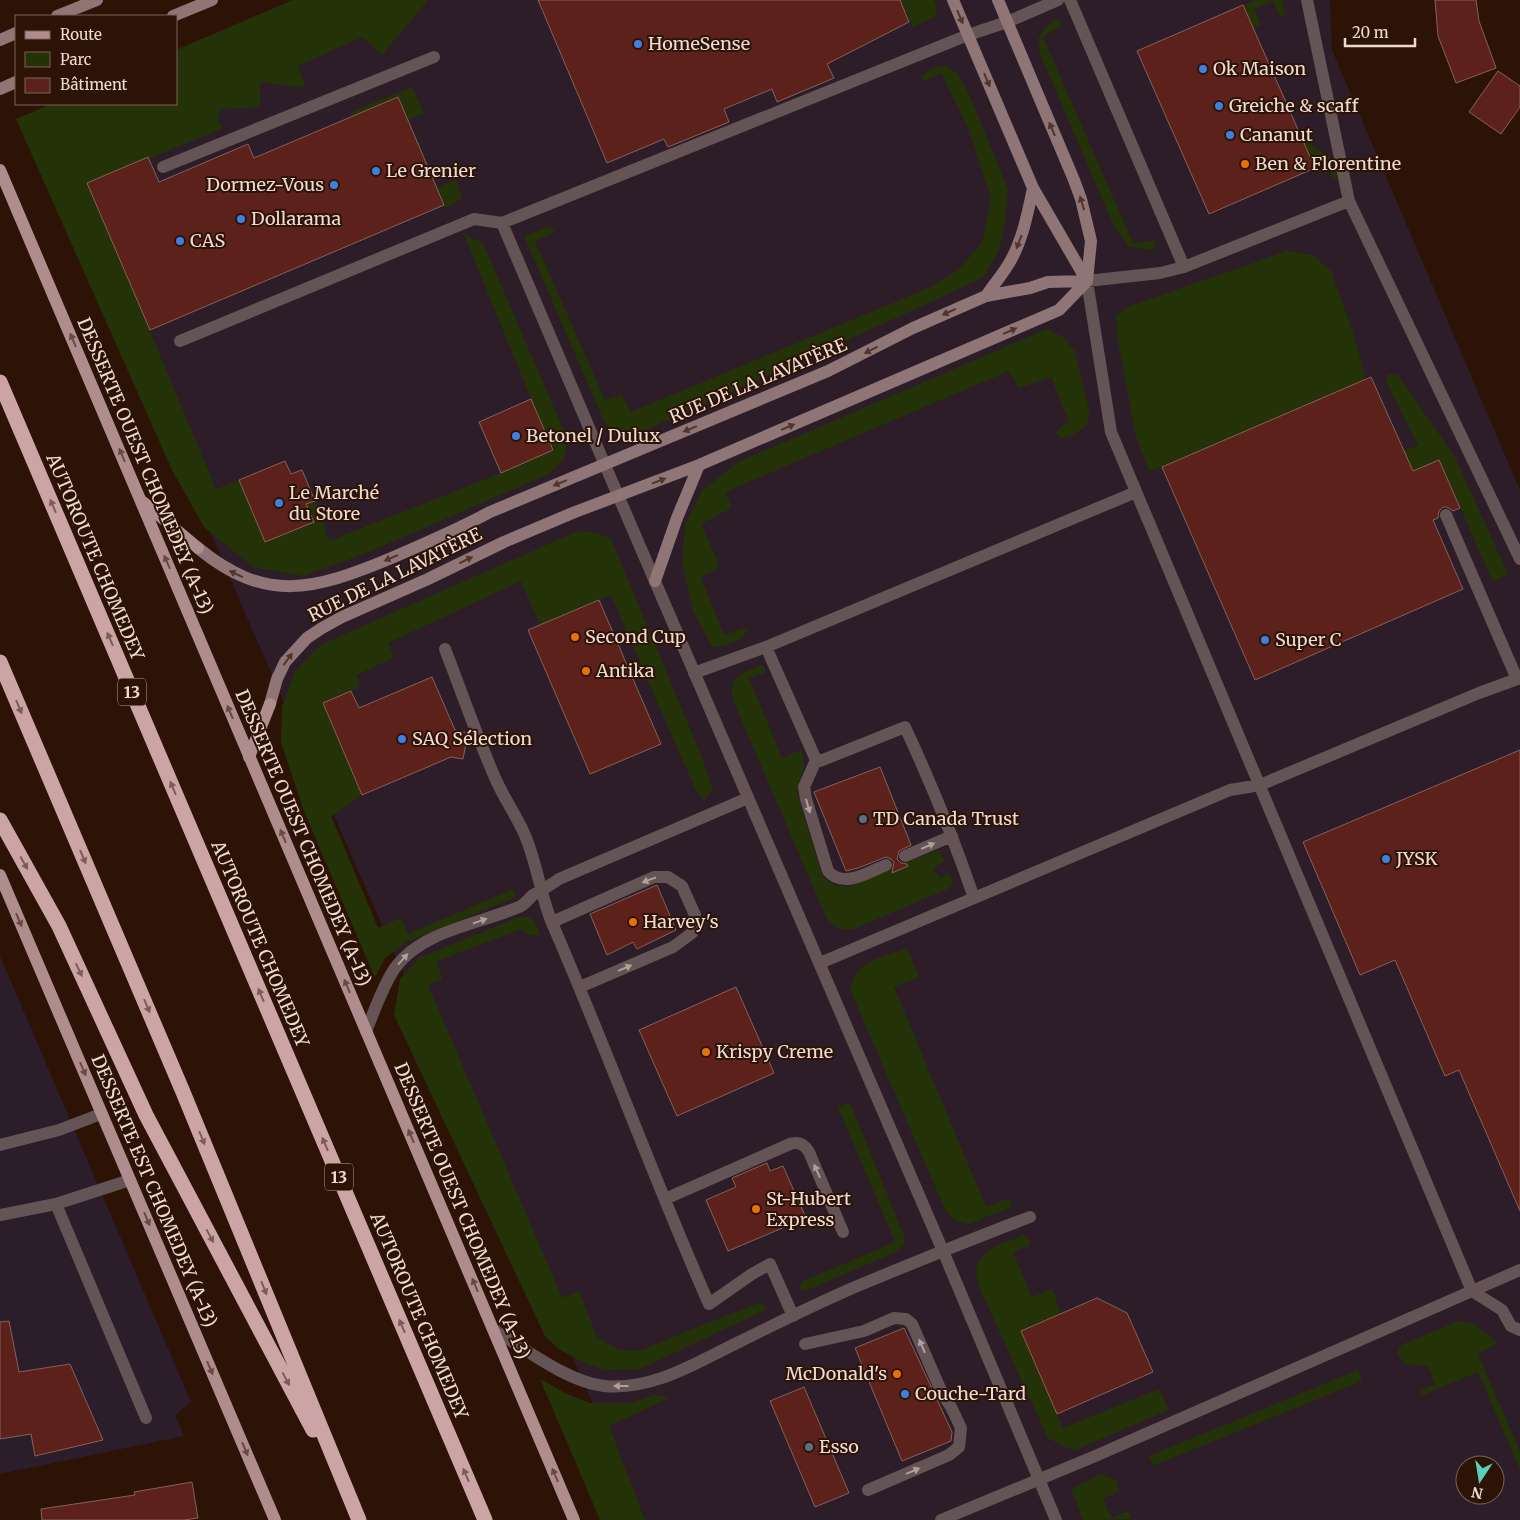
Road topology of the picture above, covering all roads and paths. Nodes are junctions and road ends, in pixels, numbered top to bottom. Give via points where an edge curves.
1 (96, 0) edge
2 (212, 0) edge
3 (953, 0) edge
4 (998, 0) edge
5 (1058, 0) edge
6 (1070, 0) edge
7 (1307, 0) edge
8 (59, 15) edge
9 (176, 15) edge
10 (1007, 22) junction
11 (15, 34) edge
12 (968, 35) junction
13 (0, 40) edge
14 (434, 57) dead end
15 (15, 82) edge
16 (0, 88) edge
17 (163, 167) dead end
18 (0, 170) edge
19 (1033, 188) junction
20 (1350, 201) junction
21 (502, 223) junction
22 (1184, 266) junction
23 (1087, 281) junction
24 (986, 296) junction
25 (180, 341) dead end
26 (0, 382) edge
27 (5, 409) edge
28 (605, 465) junction
29 (699, 465) junction
30 (1136, 492) junction
31 (618, 496) junction
32 (141, 500) junction
33 (1446, 515) dead end
34 (198, 548) joint
35 (1520, 559) edge
36 (655, 581) junction
37 (766, 647) junction
38 (445, 649) dead end
39 (0, 662) edge
40 (694, 673) junction
41 (1518, 679) edge
42 (270, 704) joint
43 (249, 757) junction
44 (816, 760) junction
45 (1260, 785) junction
46 (748, 798) junction
47 (0, 820) edge
48 (952, 836) junction
49 (905, 856) dead end
50 (886, 865) dead end
51 (0, 875) edge
52 (542, 892) junction
53 (974, 898) junction
54 (552, 922) junction
55 (820, 963) junction
56 (580, 987) junction
57 (366, 1030) junction
58 (102, 1114) junction
59 (0, 1145) edge
60 (130, 1180) junction
61 (665, 1199) junction
62 (56, 1204) junction
63 (0, 1215) edge
64 (1030, 1217) dead end
65 (843, 1232) dead end
66 (943, 1251) junction
67 (1520, 1270) edge
68 (1472, 1291) junction
69 (793, 1316) junction
70 (494, 1330) junction
71 (1520, 1330) edge
72 (805, 1344) dead end
73 (146, 1418) dead end
74 (1039, 1479) junction
75 (868, 1490) dead end
76 (357, 1514) edge
77 (275, 1520) edge
78 (485, 1520) edge
79 (574, 1520) edge
80 (941, 1520) edge
81 (1056, 1520) edge

1 - 8 street
2 - 9 street
3 -> 12 street
4 - 10 street
5 - 10 street
6 - 22 street
7 - 20 street
10 - 12 street
23 -> 10 street via 1091,240 1081,199
11 - 13 street
12 -> 19 street
12 - 21 street
14 - 17 street
15 - 16 street
32 -> 18 main road, DESSERTE OUEST CHOMEDEY (A-13)
19 - 23 street
19 -> 24 street via 1017,247
20 - 22 street
20 - 35 street
21 - 25 street via 474,219
21 - 28 street
22 - 23 street via 1160,273
23 - 24 street, RUE DE LA LAVATÈRE via 1048,282
29 -> 23 street, RUE DE LA LAVATÈRE via 1058,310
23 - 30 street via 1111,432
24 -> 28 street, RUE DE LA LAVATÈRE via 913,328 828,372
26 - 27 highway, AUTOROUTE CHOMEDEY / 13
78 -> 27 highway, AUTOROUTE CHOMEDEY / 13
28 - 31 street
28 -> 34 street, RUE DE LA LAVATÈRE via 490,512 374,565 321,583 285,587 266,585 227,570
31 -> 29 street, RUE DE LA LAVATÈRE
29 - 36 street
30 - 37 street
30 - 45 street
31 - 36 street
42 -> 31 street, RUE DE LA LAVATÈRE via 285,662 307,638 322,628 504,542
32 - 34 main road
43 -> 32 main road, DESSERTE OUEST CHOMEDEY (A-13)
33 - 41 street
36 - 40 street
37 - 40 street
37 - 44 street
38 - 52 street via 496,780 524,833
39 -> 76 highway
40 - 46 street
41 - 45 street
42 - 43 main road
57 -> 43 main road, DESSERTE OUEST CHOMEDEY (A-13)
44 - 48 street via 820,762 905,727
44 -> 50 street via 804,787 828,871 837,879 847,880
45 - 53 street via 1230,790
45 - 68 street
46 - 52 street via 559,879
46 - 55 street
47 -> 76 highway via 59,926 146,1115
49 -> 48 street
48 - 53 street
51 -> 58 main road, DESSERTE EST CHOMEDEY (A-13)
52 - 54 street
57 -> 52 street via 395,968 410,951 434,937 522,906 534,894
53 - 55 street
54 - 56 street
56 -> 54 street via 673,947 692,933 695,915 682,886 664,877 654,878
55 - 66 street
56 - 61 street
70 -> 57 main road, DESSERTE OUEST CHOMEDEY (A-13)
58 - 59 street via 59,1130
58 - 60 main road, DESSERTE EST CHOMEDEY (A-13)
60 - 62 street
60 -> 77 main road, DESSERTE EST CHOMEDEY (A-13)
65 -> 61 street via 809,1152 804,1145 796,1143
61 - 69 street via 709,1304 770,1264
62 - 63 street
62 - 73 street
64 - 66 street
66 - 69 street
66 - 74 street
67 - 68 street
68 - 71 street via 1502,1310 1511,1326
68 - 74 street
69 -> 70 street via 668,1376 633,1386 603,1386 565,1373
79 -> 70 main road, DESSERTE OUEST CHOMEDEY (A-13)
75 -> 72 street via 944,1458 955,1450 961,1434 955,1414 942,1393 912,1324 906,1319 894,1318 864,1331
74 - 80 street
74 - 81 street

